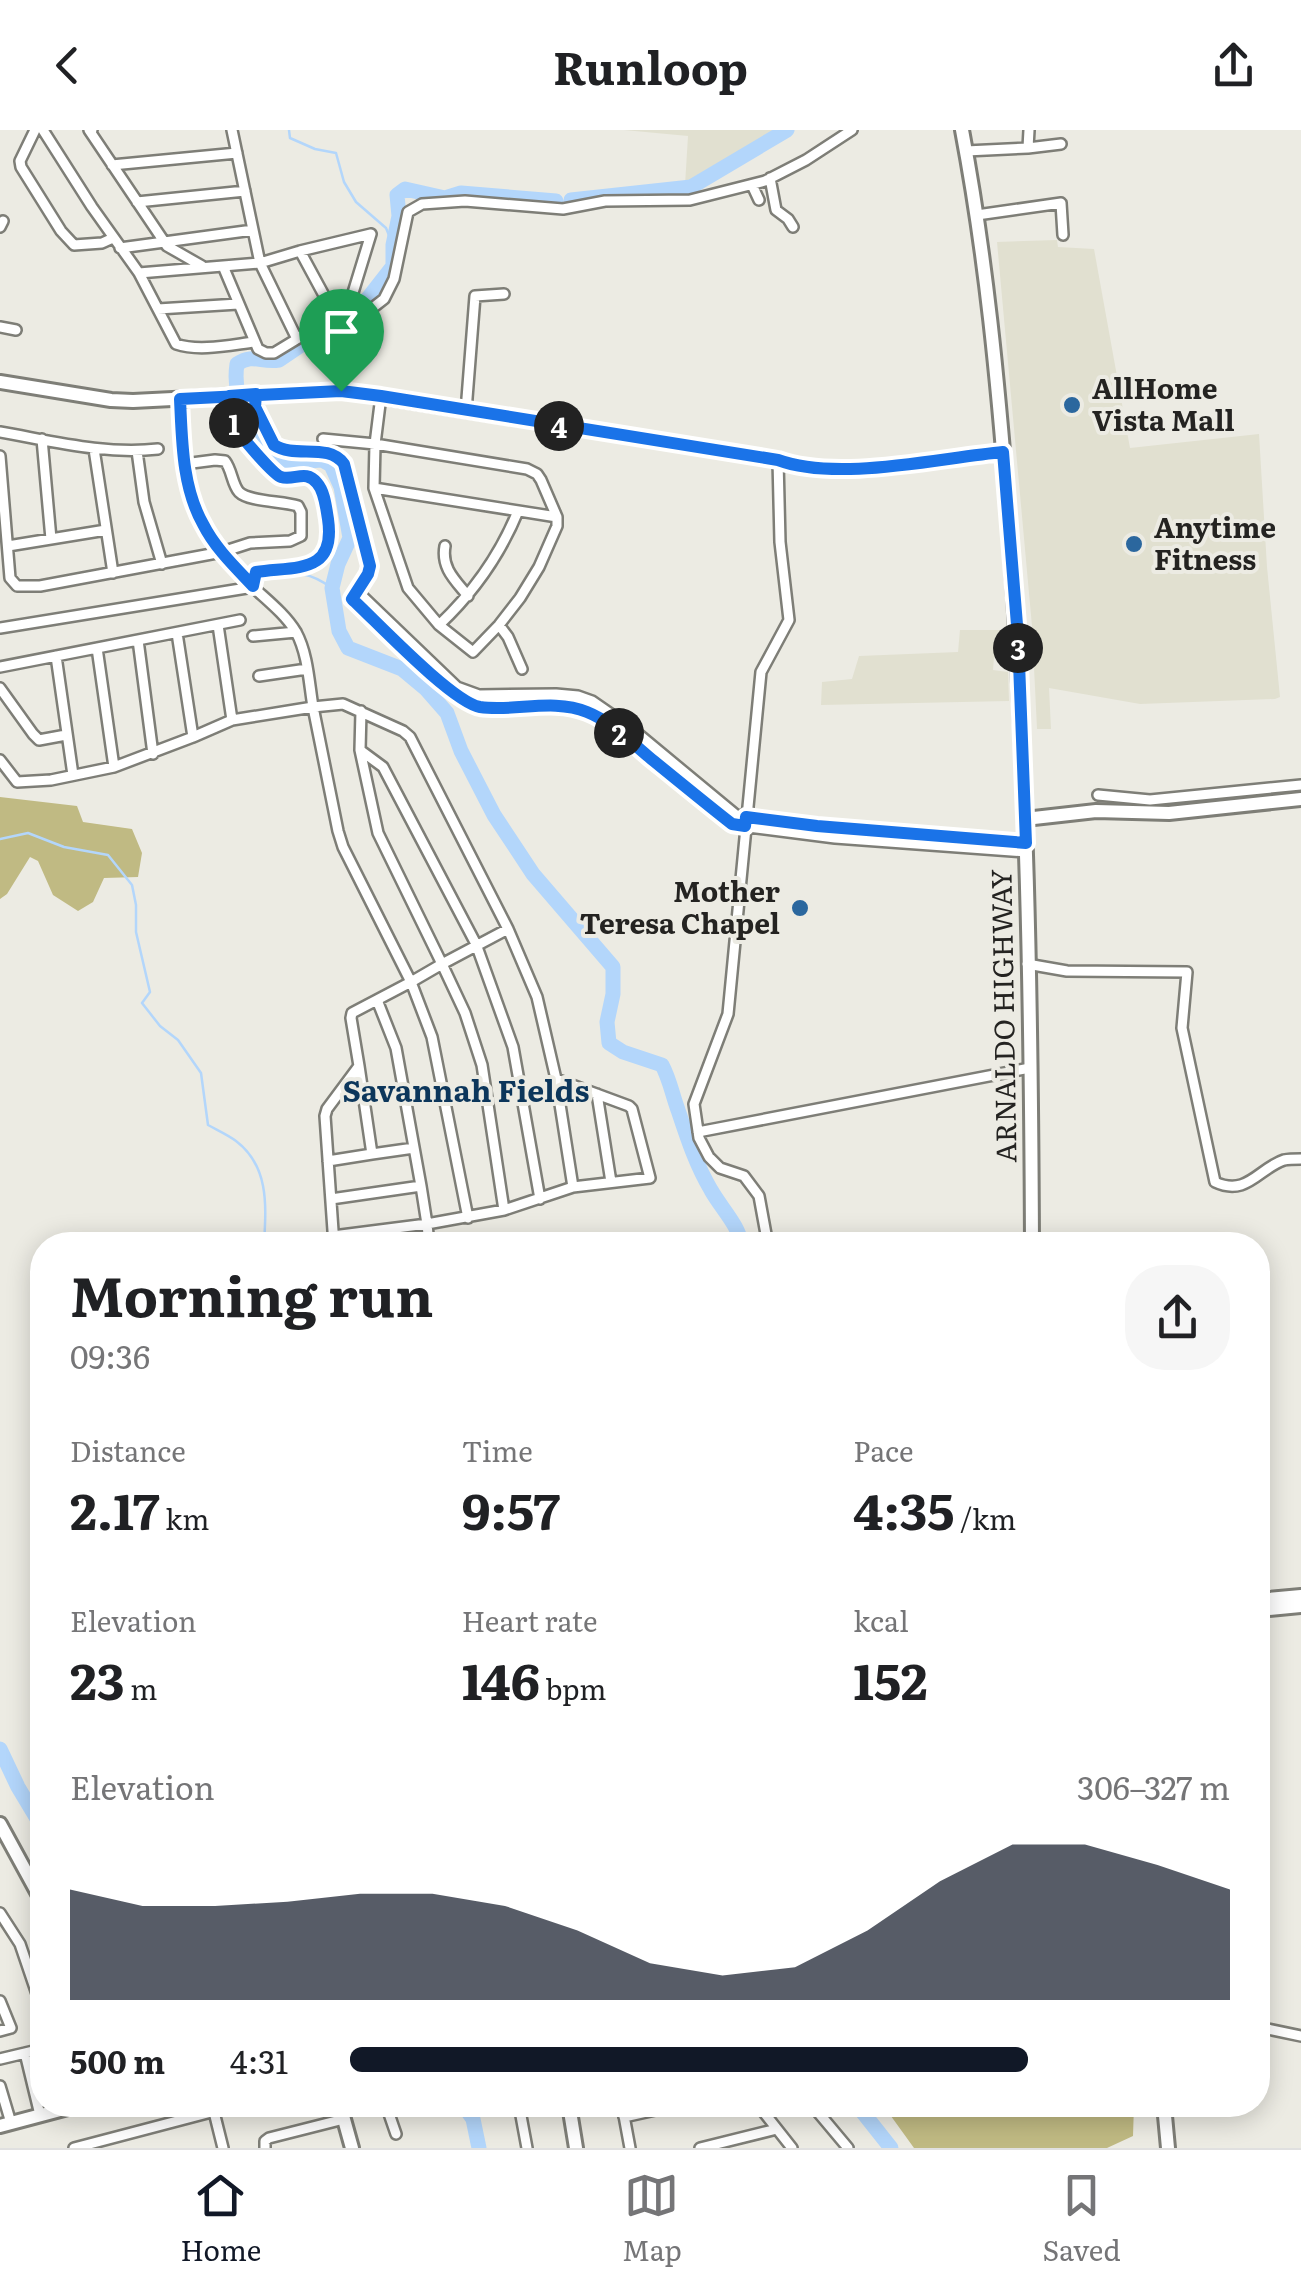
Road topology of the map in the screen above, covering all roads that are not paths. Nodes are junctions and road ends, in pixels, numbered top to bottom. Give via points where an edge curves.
1 (35, 130) edge
2 (43, 130) edge
3 (90, 130) edge
4 (232, 130) edge
5 (852, 130) edge
6 (962, 130) edge
7 (1029, 130) edge
8 (1061, 144) dead end
9 (1028, 148) junction
10 (966, 150) junction
11 (237, 153) junction
12 (112, 165) junction
13 (770, 178) junction
14 (752, 185) junction
15 (245, 191) junction
16 (759, 200) dead end
17 (137, 202) junction
18 (978, 215) junction
19 (792, 228) dead end
20 (253, 230) junction
21 (1063, 235) dead end
22 (163, 240) junction
23 (116, 243) junction
24 (300, 250) junction
25 (260, 263) junction
26 (222, 266) junction
27 (204, 267) junction
28 (139, 273) junction
29 (504, 294) dead end
30 (238, 304) junction
31 (158, 309) junction
32 (332, 312) junction
33 (0, 327) edge
34 (348, 327) junction
35 (16, 330) dead end
36 (297, 339) junction
37 (254, 342) junction
38 (0, 382) edge
39 (341, 391) junction
40 (254, 394) junction
41 (230, 395) junction
42 (381, 396) junction
43 (180, 399) junction
44 (466, 411) junction
45 (0, 432) edge
46 (42, 439) junction
47 (323, 439) dead end
48 (375, 444) junction
49 (94, 448) junction
50 (158, 449) dead end
51 (137, 451) junction
52 (1003, 452) junction
53 (0, 456) edge
54 (778, 460) junction
55 (184, 464) junction
56 (374, 488) junction
57 (2, 498) edge
58 (518, 511) junction
59 (557, 517) junction
60 (106, 530) junction
61 (51, 540) junction
62 (8, 546) junction
63 (445, 546) dead end
64 (222, 552) junction
65 (162, 564) junction
66 (113, 572) junction
67 (253, 586) junction
68 (468, 596) junction
69 (240, 620) dead end
70 (218, 624) junction
71 (439, 625) junction
72 (498, 625) junction
73 (0, 628) edge
74 (177, 632) junction
75 (296, 632) junction
76 (253, 636) dead end
77 (138, 640) junction
78 (97, 648) junction
79 (56, 656) junction
80 (0, 666) edge
81 (307, 669) junction
82 (522, 669) dead end
83 (260, 676) dead end
84 (0, 688) edge
85 (314, 707) junction
86 (361, 712) junction
87 (232, 720) junction
88 (66, 735) junction
89 (193, 736) junction
90 (360, 750) junction
91 (153, 754) junction
92 (0, 760) edge
93 (114, 767) junction
94 (72, 775) junction
95 (1301, 785) edge
96 (1098, 795) joint
97 (1301, 799) edge
98 (1092, 812) junction
99 (1025, 818) junction
100 (746, 822) junction
101 (1026, 848) junction
102 (508, 929) junction
103 (476, 944) junction
104 (442, 964) junction
105 (1027, 964) junction
106 (412, 982) junction
107 (377, 1000) junction
108 (360, 1066) junction
109 (1030, 1068) junction
110 (556, 1079) junction
111 (597, 1094) junction
112 (698, 1132) junction
113 (414, 1148) junction
114 (372, 1154) junction
115 (1301, 1159) edge
116 (328, 1161) junction
117 (611, 1182) junction
118 (421, 1186) junction
119 (574, 1187) junction
120 (540, 1198) junction
121 (330, 1199) junction
122 (504, 1210) junction
123 (468, 1218) junction
124 (427, 1224) junction
125 (333, 1232) edge
126 (380, 1232) edge
127 (428, 1232) edge
128 (766, 1232) edge
129 (1032, 1232) edge
130 (1301, 1596) edge
131 (1270, 1599) edge
132 (1301, 1606) edge
133 (1270, 1609) edge
134 (0, 1824) edge
135 (30, 1869) edge
136 (0, 1913) edge
137 (30, 1973) edge
138 (0, 2002) edge
139 (1270, 2030) edge
140 (0, 2031) edge
141 (1301, 2036) edge
142 (30, 2052) edge
143 (25, 2053) junction
144 (0, 2059) edge
145 (30, 2074) edge
146 (1, 2091) edge
147 (32, 2117) edge
148 (195, 2117) edge
149 (215, 2117) edge
150 (328, 2117) edge
151 (343, 2117) edge
152 (390, 2117) edge
153 (521, 2117) edge
154 (571, 2117) edge
155 (624, 2117) edge
156 (767, 2117) edge
157 (822, 2117) edge
158 (1165, 2117) edge
159 (6, 2124) edge
160 (776, 2129) junction
161 (396, 2134) dead end
162 (74, 2148) edge
163 (223, 2148) edge
164 (264, 2148) edge
165 (352, 2148) edge
166 (527, 2148) edge
167 (576, 2148) edge
168 (630, 2148) edge
169 (700, 2148) edge
170 (792, 2148) edge
171 (848, 2148) edge
172 (1168, 2148) edge

1 - 23 street via 20,167 61,231 74,245
2 - 23 street
3 - 12 street
4 - 11 street
5 - 13 street
6 - 10 street, ARNALDO HIGHWAY
7 - 9 street
8 - 9 street
9 - 10 street
10 - 18 street, ARNALDO HIGHWAY
11 - 12 street
11 - 15 street
12 - 17 street
13 - 14 street
13 - 19 street via 776,210
14 - 16 street
14 - 34 street via 690,200 605,201 563,209 422,204 408,212 384,299
15 - 17 street
15 - 20 street
17 - 22 street
18 - 21 street via 1061,203
18 - 52 street, ARNALDO HIGHWAY
20 - 22 street
20 - 25 street
22 - 23 street
22 - 27 street
23 - 28 street
24 - 25 street
24 - 32 street
24 - 32 street via 371,234 352,296
25 - 26 street
25 - 36 street
26 - 27 street
26 - 30 street
27 - 28 street
28 - 31 street
29 - 44 street via 474,296
30 - 31 street
30 - 37 street
31 - 37 street via 178,346
32 - 34 street
32 - 36 street
33 - 35 street
34 - 39 street
36 - 37 street via 274,353
38 - 43 street via 111,400
39 - 40 street
39 - 42 street
40 - 41 street
40 - 100 street via 274,445 332,453 344,464 370,566 355,595 453,684 479,696 556,694 601,705
41 - 43 street
41 - 67 street via 234,426 266,466 278,476 305,475 319,484 329,524 328,551 320,560 256,572
42 - 44 street
42 - 48 street
43 - 55 street
44 - 54 street
45 - 46 street
46 - 49 street
46 - 61 street
47 - 48 street
48 - 56 street
48 - 59 street via 532,471
49 - 51 street
49 - 60 street
50 - 51 street
51 - 65 street
52 - 54 street via 861,468
52 - 99 street, ARNALDO HIGHWAY
53 - 57 street
54 - 100 street via 789,620 761,672
55 - 64 street via 196,510
55 - 64 street via 225,461 240,493 293,504 302,512 298,539
56 - 58 street
56 - 71 street via 408,588
57 - 62 street
58 - 59 street
58 - 68 street via 500,552
59 - 72 street via 539,567
60 - 61 street
60 - 66 street
61 - 62 street
62 - 66 street via 10,578 17,586
63 - 68 street via 446,568
64 - 65 street
64 - 67 street
65 - 66 street
67 - 73 street
67 - 75 street
68 - 71 street
69 - 70 street
70 - 74 street
70 - 87 street
71 - 72 street via 473,652
72 - 82 street
74 - 77 street
74 - 89 street
75 - 76 street
75 - 81 street
77 - 78 street
77 - 91 street
78 - 79 street
78 - 93 street
79 - 80 street
79 - 88 street
81 - 83 street
81 - 85 street
84 - 88 street via 39,740
85 - 86 street via 343,704
85 - 87 street
85 - 106 street via 344,847
86 - 90 street
86 - 102 street via 410,737
87 - 89 street
88 - 94 street
89 - 91 street
90 - 103 street via 383,767
90 - 104 street via 378,833
91 - 93 street
92 - 94 street via 21,783
93 - 94 street
95 - 96 street via 1150,800
96 - 98 street
97 - 98 street via 1170,814
98 - 99 street
99 - 101 street, ARNALDO HIGHWAY
100 - 101 street
100 - 112 street via 728,1014 694,1104
101 - 105 street, ARNALDO HIGHWAY
102 - 103 street
102 - 110 street via 536,997
103 - 104 street
103 - 120 street via 513,1047
104 - 106 street
104 - 122 street via 482,1065
105 - 109 street, ARNALDO HIGHWAY
105 - 115 street via 1067,971 1188,972 1182,1028 1215,1182 1241,1185 1275,1164
106 - 107 street
106 - 123 street via 432,1036
107 - 108 street via 350,1018
107 - 113 street via 396,1048
108 - 114 street
108 - 116 street via 327,1109
109 - 112 street
109 - 129 street, ARNALDO HIGHWAY
110 - 111 street
110 - 119 street
111 - 117 street
111 - 117 street via 632,1109 650,1178
112 - 128 street via 720,1168 744,1176 759,1196
113 - 114 street
113 - 118 street
114 - 116 street
116 - 121 street
117 - 119 street
118 - 121 street
118 - 124 street
119 - 120 street
120 - 122 street
121 - 125 street
122 - 123 street
123 - 124 street
124 - 126 street
124 - 127 street
130 - 131 street
132 - 133 street
134 - 135 street
136 - 137 street
138 - 140 street via 11,2028
139 - 141 street
142 - 143 street
143 - 144 street
143 - 145 street
146 - 159 street
147 - 159 street
148 - 162 street
149 - 163 street
150 - 164 street via 269,2138
151 - 165 street
152 - 161 street
153 - 166 street
154 - 167 street
155 - 168 street
156 - 160 street
157 - 171 street
158 - 172 street
160 - 169 street
160 - 170 street

